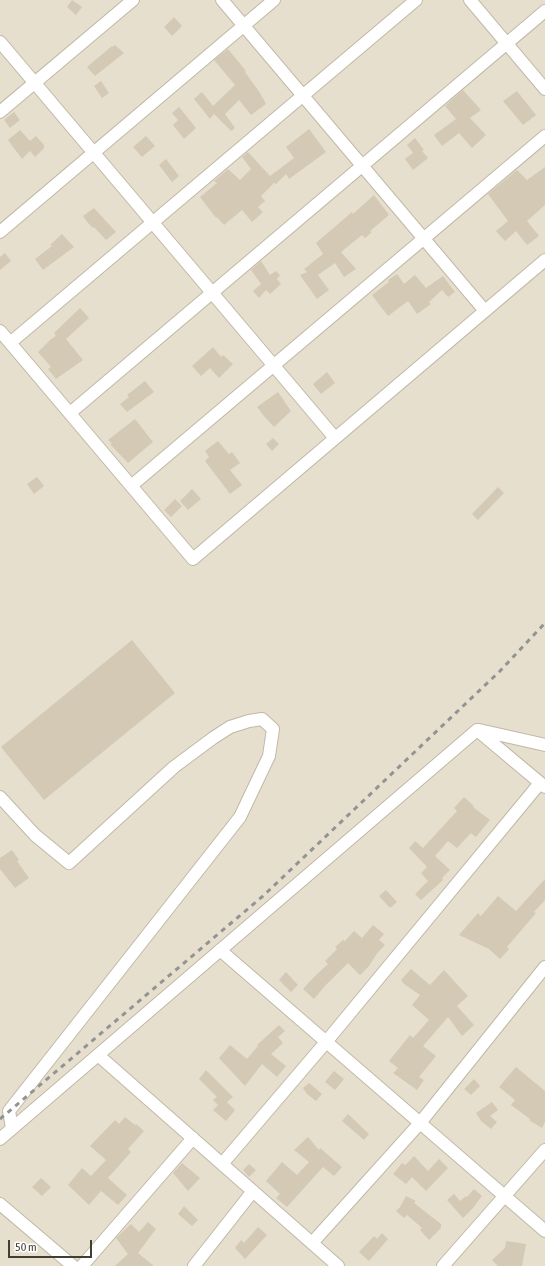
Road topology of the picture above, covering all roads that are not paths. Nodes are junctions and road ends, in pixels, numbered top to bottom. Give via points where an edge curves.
1 (133, 0) edge
2 (222, 0) edge
3 (274, 0) edge
4 (416, 0) edge
5 (470, 0) edge
6 (545, 11) edge
7 (244, 26) junction
8 (0, 42) edge
9 (507, 44) junction
10 (35, 83) junction
11 (545, 89) edge
12 (303, 96) junction
13 (0, 112) edge
14 (545, 136) edge
15 (94, 153) junction
16 (362, 166) junction
17 (153, 223) junction
18 (0, 232) edge
19 (424, 238) junction
20 (545, 260) edge
21 (212, 292) junction
22 (485, 311) junction
23 (0, 331) edge
24 (10, 343) junction
25 (274, 365) junction
26 (70, 413) junction
27 (335, 438) junction
28 (131, 486) junction
29 (477, 730) junction
30 (545, 745) edge
31 (542, 785) edge
32 (0, 797) edge
33 (220, 950) junction
34 (545, 967) edge
35 (326, 1042) junction
36 (98, 1055) junction
37 (420, 1123) junction
38 (12, 1128) junction
39 (0, 1138) edge
40 (193, 1138) junction
41 (545, 1150) edge
42 (222, 1164) junction
43 (253, 1191) junction
44 (505, 1197) junction
45 (0, 1204) edge
46 (545, 1232) edge
47 (312, 1243) junction
48 (73, 1266) edge
49 (82, 1266) edge
50 (194, 1266) edge
51 (338, 1266) edge
52 (443, 1266) edge

1 - 10 street
2 - 7 street
3 - 7 street
4 - 12 street
5 - 9 street
6 - 9 street
7 - 12 street
7 - 15 street
8 - 10 street
9 - 11 street
9 - 16 street
10 - 13 street
10 - 15 street
12 - 16 street
12 - 17 street
14 - 19 street
15 - 17 street
15 - 18 street
16 - 19 street
16 - 21 street
17 - 21 street
17 - 24 street
19 - 22 street
19 - 25 street
20 - 22 street
21 - 25 street
21 - 26 street
22 - 27 street
23 - 24 street
24 - 26 street
25 - 27 street
25 - 28 street
26 - 28 street
27 - 28 street via 192,558
29 - 30 street
29 - 31 street
29 - 33 street
31 - 35 street
32 - 38 street via 35,835 69,863 174,767 213,738 230,727 262,719 273,729 269,756 240,817 9,1111
33 - 35 street
33 - 36 street
34 - 37 street
35 - 37 street
35 - 42 street
36 - 38 street
36 - 40 street
37 - 44 street
37 - 47 street
38 - 39 street
40 - 42 street
40 - 49 street
41 - 44 street
42 - 43 street
43 - 47 street
43 - 50 street
44 - 46 street
44 - 52 street
45 - 48 street
47 - 51 street

